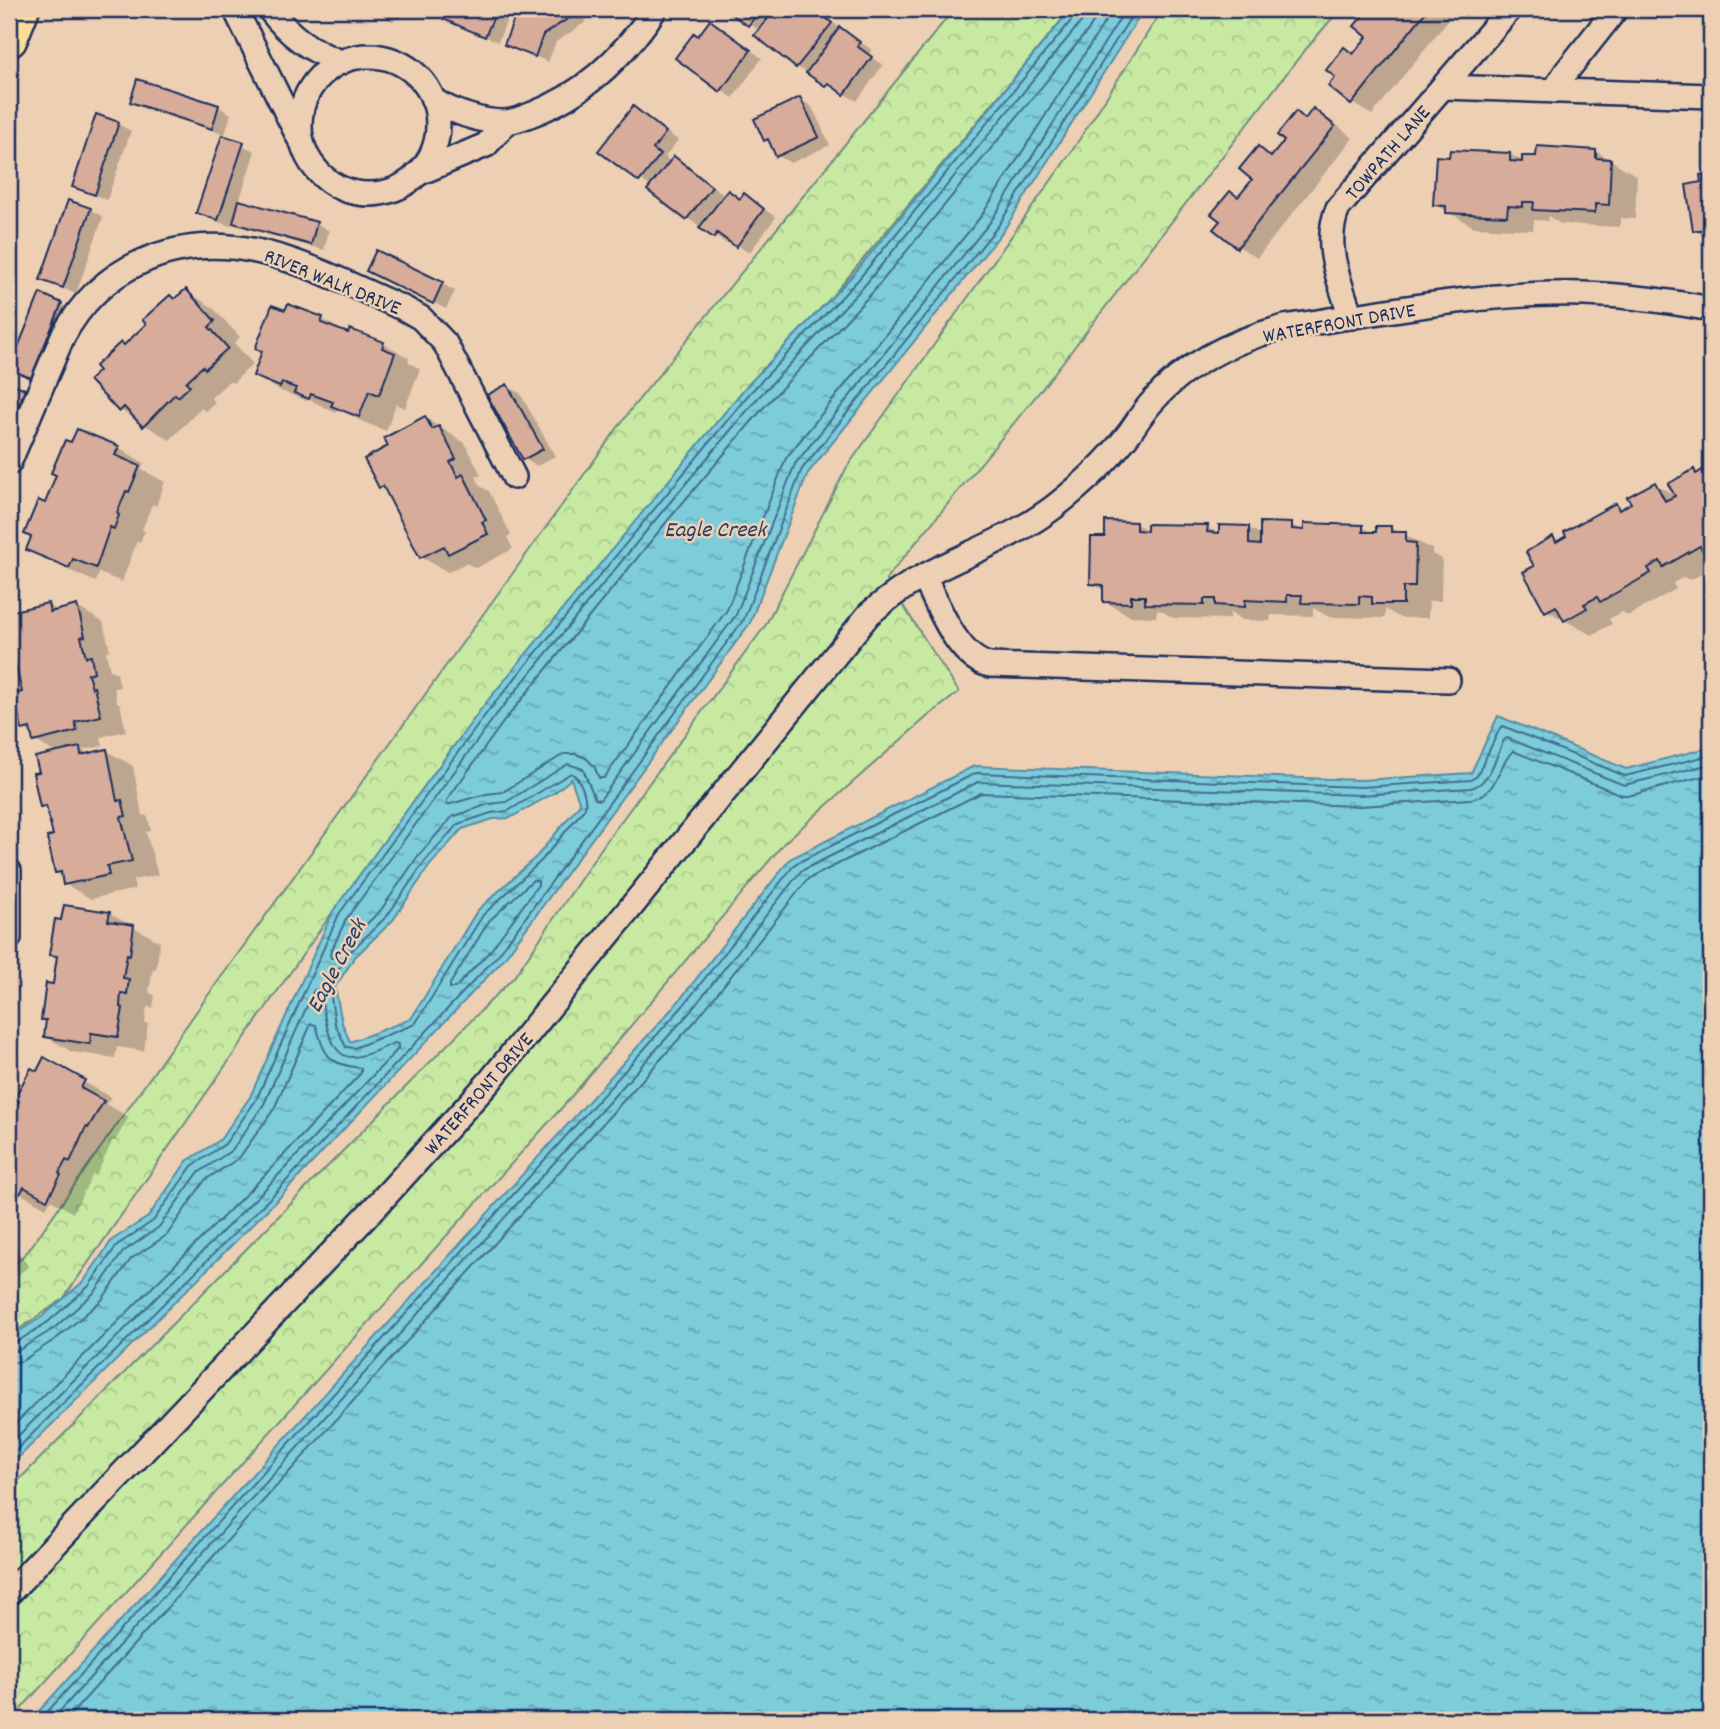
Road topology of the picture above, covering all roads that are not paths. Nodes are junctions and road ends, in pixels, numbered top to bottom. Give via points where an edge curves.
1 (21, 9) edge
2 (236, 9) edge
3 (269, 9) edge
4 (655, 9) edge
5 (1510, 9) edge
6 (1615, 9) edge
7 (9, 39) edge
8 (341, 62) junction
9 (1443, 87) junction
10 (1554, 91) junction
11 (1711, 96) edge
12 (433, 100) junction
13 (506, 122) junction
14 (305, 150) junction
15 (417, 174) junction
16 (1711, 309) edge
17 (1351, 317) junction
18 (9, 463) edge
19 (514, 477) dead end
20 (924, 577) junction
21 (1448, 680) dead end
22 (9, 871) edge
23 (9, 938) edge
24 (9, 1592) edge

1 - 7 main road
2 - 14 street
3 - 8 street via 293,36
4 - 13 street via 602,73 552,106
5 - 9 street, TOWPATH LANE
6 - 10 street
8 - 12 street via 375,56 400,63 420,78
8 - 14 street via 325,72 307,94 300,122
9 - 10 street
9 - 17 street, TOWPATH LANE via 1335,215 1330,234 1333,261
10 - 11 street
12 - 13 street via 456,112
12 - 15 street via 437,134 430,156
13 - 15 street via 486,145
14 - 15 street via 323,176 351,192 390,191
16 - 17 street, WATERFRONT DRIVE via 1637,297 1551,293
17 - 20 street, WATERFRONT DRIVE via 1262,333 1199,363 1153,400 1108,458 1053,508 1001,540
18 - 19 street, RIVER WALK DRIVE via 62,338 87,300 106,282 145,260 187,248 228,245 288,259 421,318 445,343
20 - 21 street via 952,632 982,664
20 - 24 street, WATERFRONT DRIVE via 869,614 489,1082
22 - 23 street

